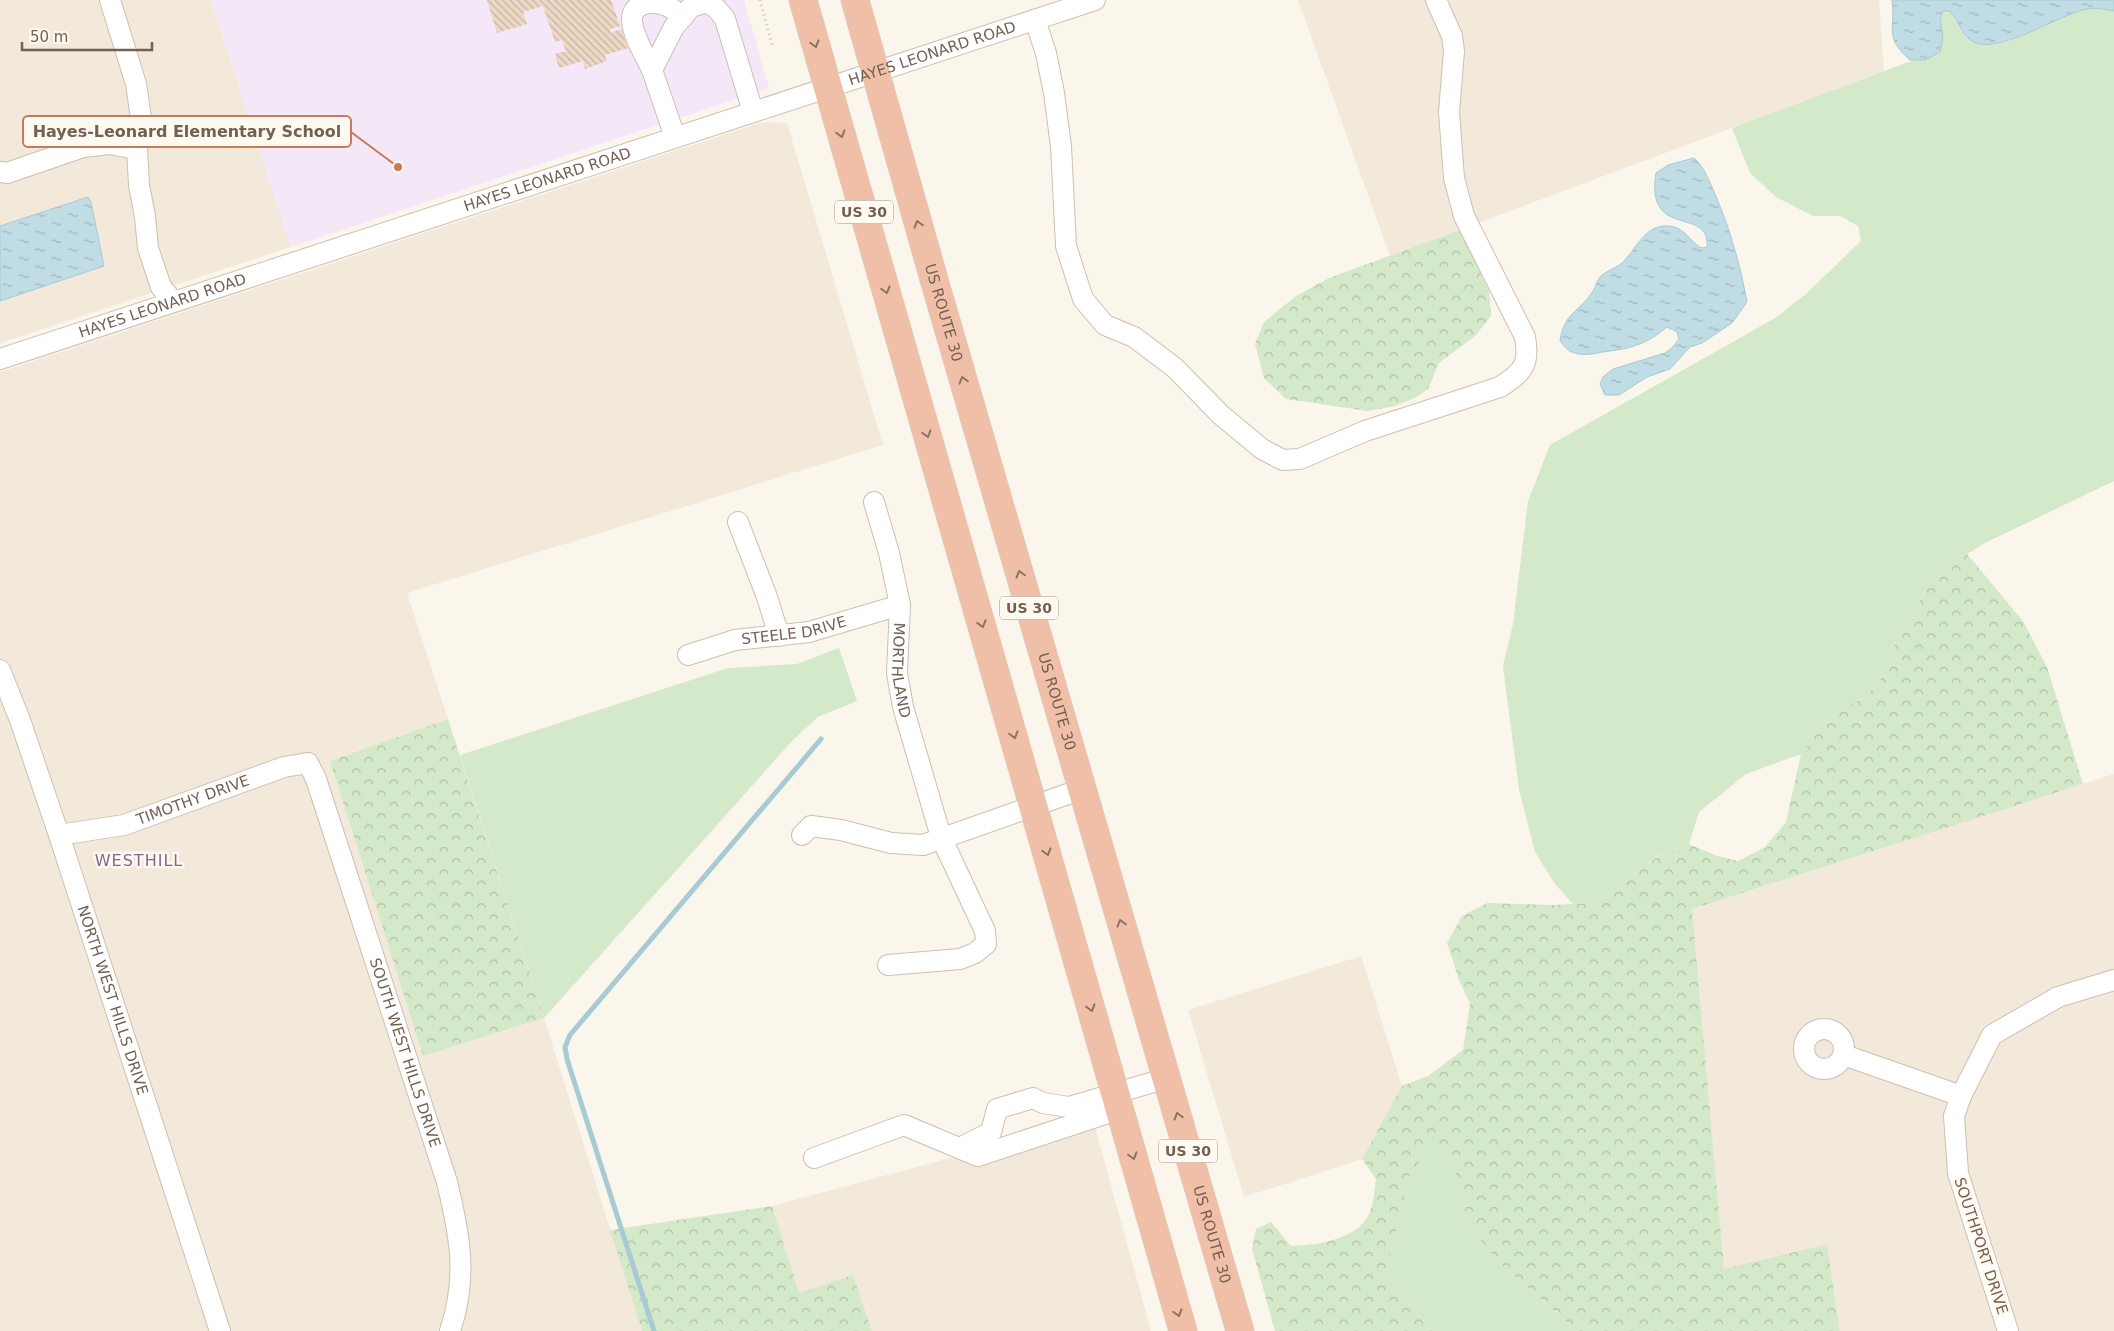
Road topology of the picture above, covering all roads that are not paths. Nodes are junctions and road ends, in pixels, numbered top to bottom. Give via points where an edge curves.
1 (110, 0) edge
2 (802, 0) edge
3 (855, 0) edge
4 (1095, 0) edge
5 (1436, 0) edge
6 (706, 1) edge
7 (1068, 4) edge
8 (683, 17) junction
9 (1035, 20) junction
10 (652, 70) junction
11 (875, 72) junction
12 (828, 87) junction
13 (753, 112) junction
14 (675, 137) junction
15 (137, 149) junction
16 (0, 172) edge
17 (173, 301) junction
18 (0, 359) edge
19 (874, 502) dead end
20 (738, 522) dead end
21 (900, 605) junction
22 (779, 636) junction
23 (688, 655) dead end
24 (0, 670) edge
25 (316, 779) joint
26 (1082, 789) junction
27 (1034, 805) junction
28 (59, 835) junction
29 (802, 835) dead end
30 (941, 837) junction
31 (888, 965) dead end
32 (2114, 980) edge
33 (1844, 1055) dead end
34 (1167, 1078) junction
35 (1961, 1096) junction
36 (1118, 1101) junction
37 (960, 1148) junction
38 (814, 1158) dead end
39 (220, 1331) edge
40 (450, 1331) edge
41 (1183, 1331) edge
42 (1240, 1331) edge
43 (2008, 1331) edge

1 - 15 street via 136,84 142,118
2 -> 12 highway, US 30
3 - 11 highway, US 30
4 - 7 street, HAYES LEONARD ROAD
5 - 9 street via 1452,36 1454,51 1449,112 1454,178 1464,216 1525,337 1528,354 1525,364 1515,377 1500,387 1365,431 1300,459 1283,460 1255,443 1221,415 1175,368 1134,337 1106,325 1084,299 1066,246 1061,146 1054,93
6 - 8 street via 691,7
6 - 13 street via 725,19
7 - 9 street, HAYES LEONARD ROAD
8 - 10 street
8 - 10 street via 656,2 638,6 634,11 632,21
9 - 11 street, HAYES LEONARD ROAD
10 - 14 street
11 - 12 street, HAYES LEONARD ROAD
26 -> 11 highway, US ROUTE 30 / US 30
12 - 13 street, HAYES LEONARD ROAD
12 -> 27 highway, US 30
13 - 14 street, HAYES LEONARD ROAD
14 - 17 street, HAYES LEONARD ROAD
15 - 16 street via 109,144 83,148
15 - 17 street via 148,248 161,287
17 - 18 street, HAYES LEONARD ROAD
19 - 21 street, MORTHLAND
20 - 22 street
21 - 22 street, STEELE DRIVE via 809,632
21 - 30 street, MORTHLAND via 897,673 903,707
22 - 23 street, STEELE DRIVE via 735,640
24 - 28 street, NORTH WEST HILLS DRIVE
25 - 28 street, TIMOTHY DRIVE via 308,763 284,767 124,825
25 - 40 street, SOUTH WEST HILLS DRIVE via 454,1210 462,1280 458,1309
26 - 27 street
34 -> 26 highway, US ROUTE 30 / US 30
27 - 30 street
27 -> 36 highway, US 30
28 - 39 street, NORTH WEST HILLS DRIVE
29 - 30 street via 811,826 891,843 923,845
30 - 31 street, MORTHLAND via 985,930 986,944 960,959
32 - 35 street, SOUTHPORT DRIVE via 2058,997 1992,1035
33 - 35 street
34 - 36 street
42 -> 34 highway, US ROUTE 30 / US 30
35 - 43 street, SOUTHPORT DRIVE via 1954,1116 1958,1173
36 - 37 street via 978,1156
36 - 37 street via 1068,1107 1033,1098 997,1109 991,1132
36 -> 41 highway, US 30
37 - 38 street via 904,1125

